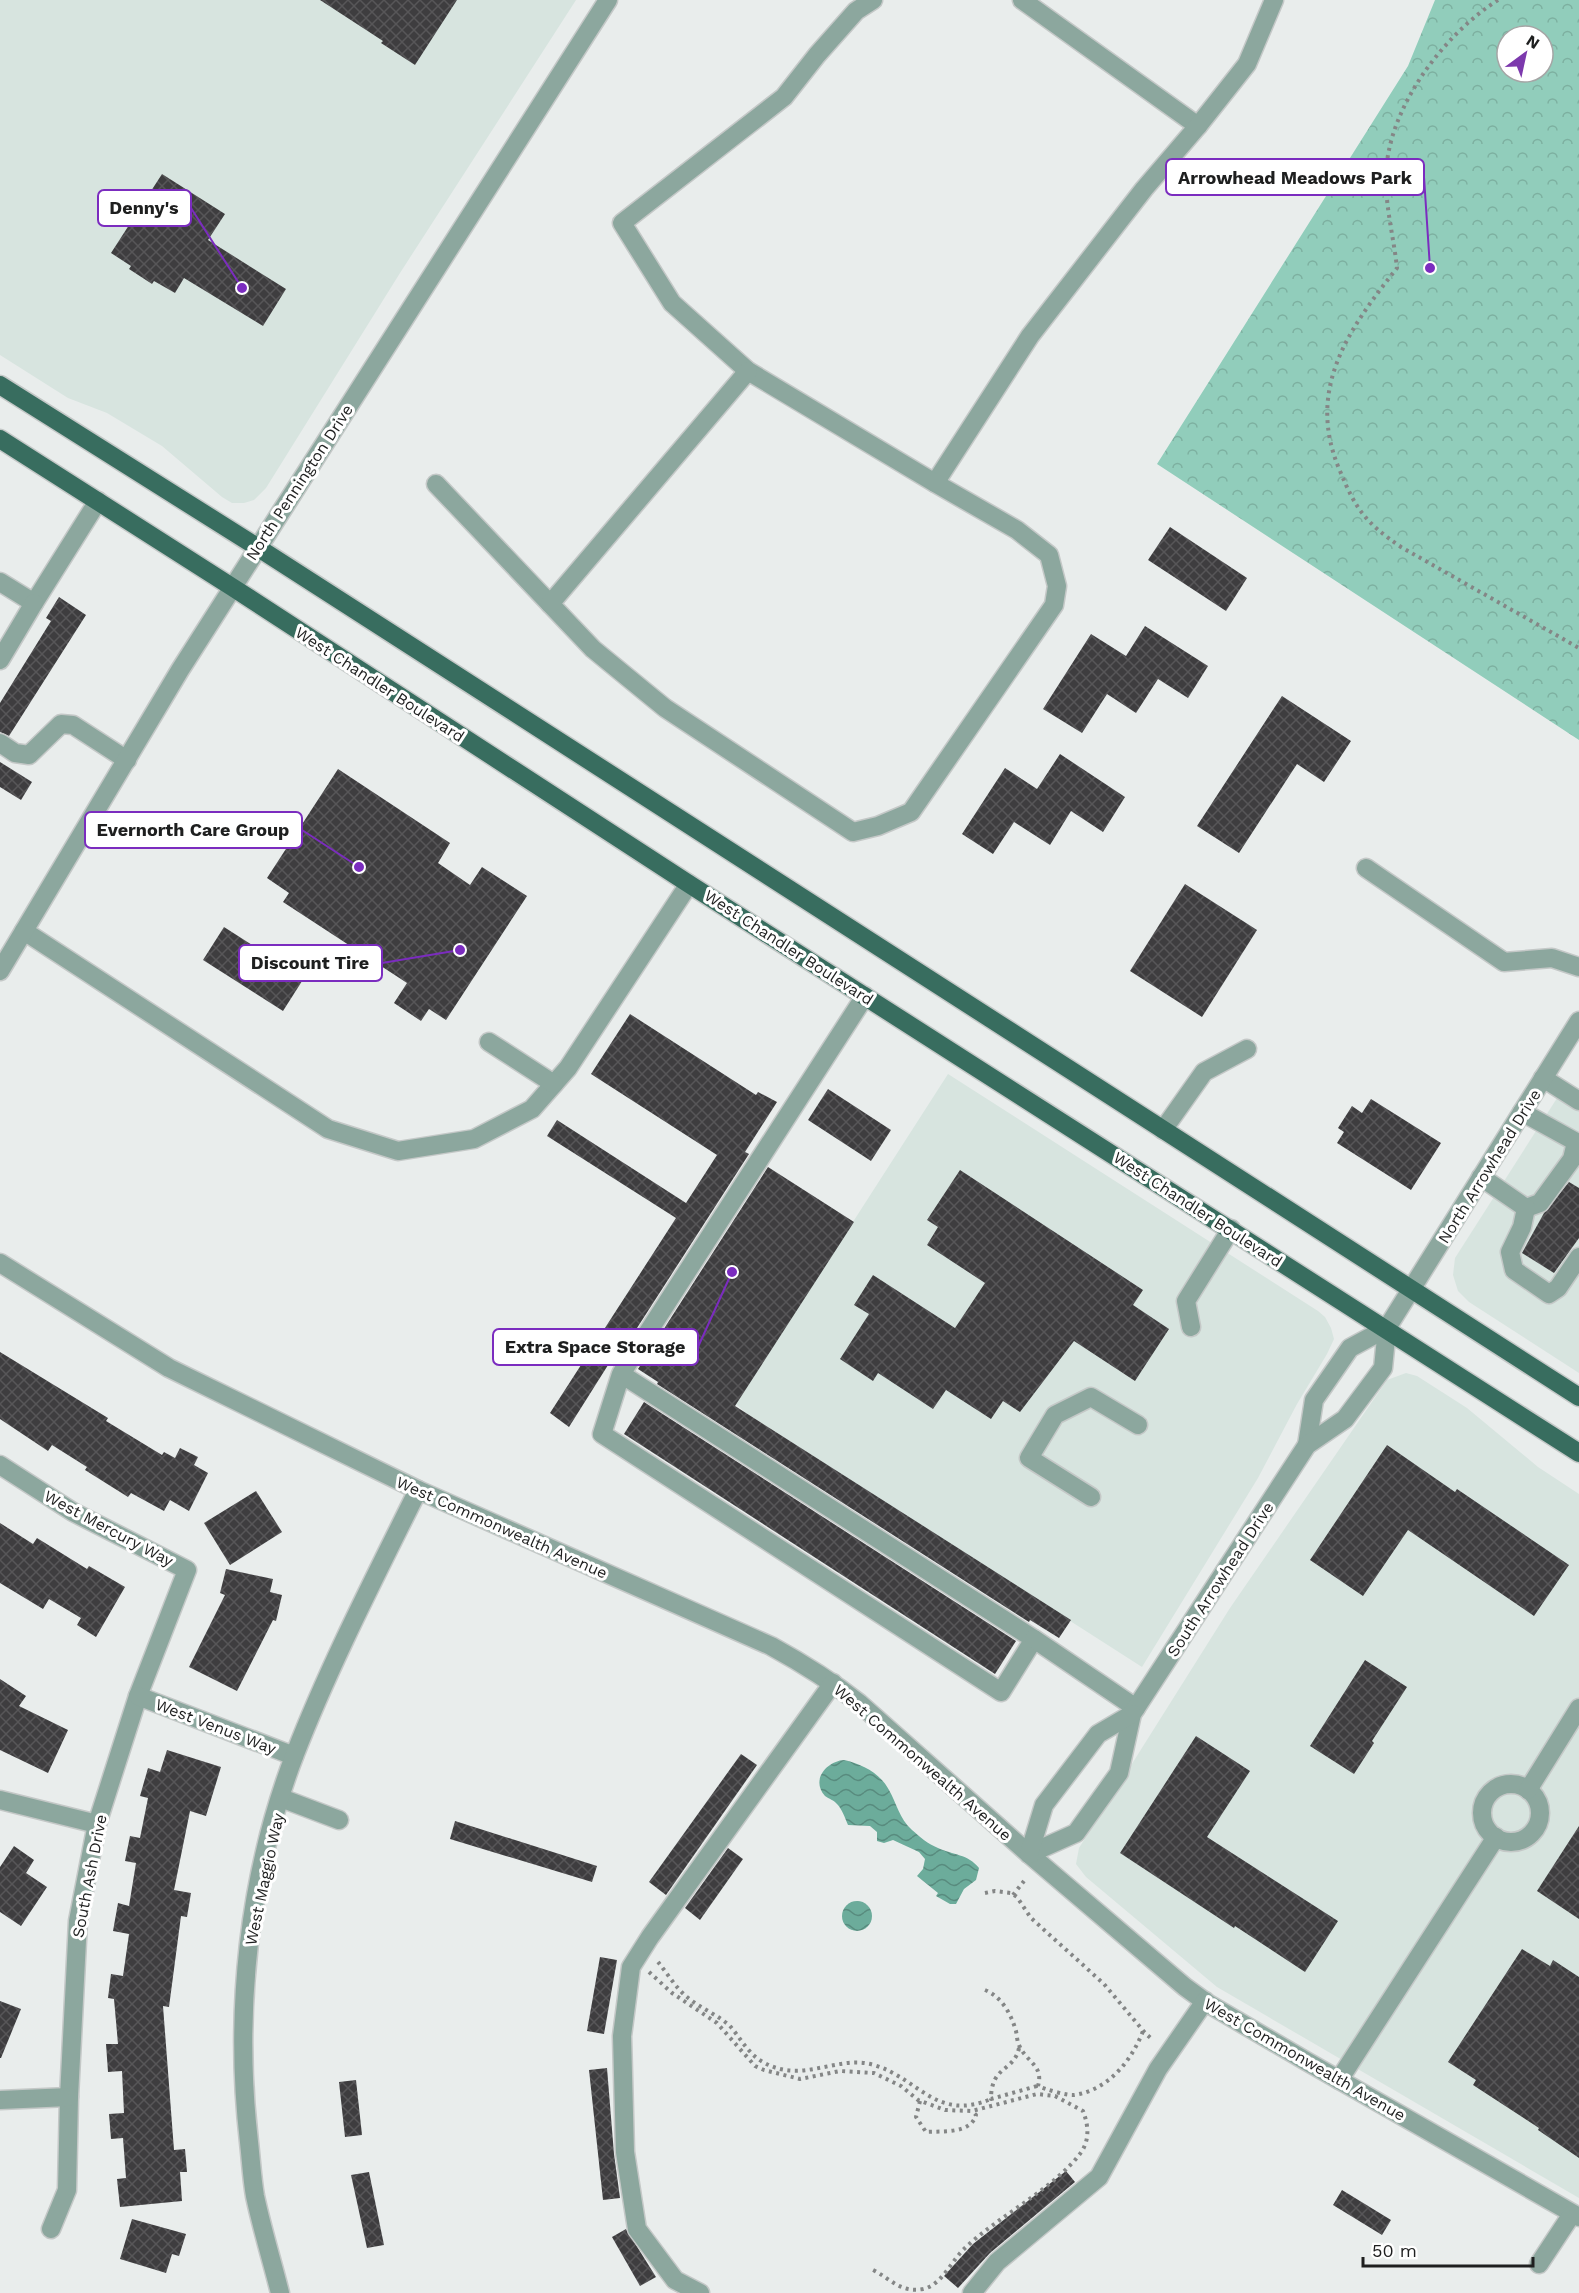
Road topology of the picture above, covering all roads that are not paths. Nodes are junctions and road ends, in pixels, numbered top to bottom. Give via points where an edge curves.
1 (608, 0) edge
2 (873, 0) edge
3 (1022, 0) edge
4 (1274, 0) edge
5 (1198, 126) junction
6 (748, 371) junction
7 (0, 385) edge
8 (0, 439) edge
9 (935, 483) junction
10 (436, 484) dead end
11 (98, 501) junction
12 (257, 547) junction
13 (0, 582) edge
14 (232, 587) junction
15 (34, 603) junction
16 (550, 603) junction
17 (0, 660) edge
18 (0, 743) edge
19 (127, 760) junction
20 (1366, 868) dead end
21 (689, 884) junction
22 (24, 932) junction
23 (1579, 967) edge
24 (0, 971) edge
25 (865, 996) junction
26 (1579, 1021) edge
27 (489, 1042) dead end
28 (1247, 1049) dead end
29 (1543, 1078) junction
30 (555, 1084) junction
31 (1579, 1101) edge
32 (1522, 1112) junction
33 (1162, 1130) junction
34 (1576, 1166) edge
35 (1481, 1177) junction
36 (1526, 1208) junction
37 (1230, 1229) junction
38 (1579, 1257) edge
39 (0, 1263) edge
40 (1412, 1289) junction
41 (1398, 1310) joint
42 (1191, 1327) dead end
43 (1387, 1328) junction
44 (621, 1374) junction
45 (1579, 1397) edge
46 (1138, 1425) dead end
47 (1307, 1445) junction
48 (1579, 1453) edge
49 (0, 1465) edge
50 (418, 1490) junction
51 (1090, 1497) dead end
52 (187, 1570) joint
53 (1034, 1639) junction
54 (833, 1683) junction
55 (138, 1696) junction
56 (1579, 1708) edge
57 (1134, 1711) junction
58 (294, 1756) junction
59 (1528, 1790) junction
60 (281, 1798) junction
61 (0, 1800) edge
62 (339, 1820) dead end
63 (97, 1824) junction
64 (1496, 1838) junction
65 (1029, 1854) junction
66 (1205, 2001) junction
67 (1339, 2080) junction
68 (69, 2097) junction
69 (0, 2100) edge
70 (1576, 2215) edge
71 (51, 2229) dead end
72 (1539, 2264) dead end
73 (280, 2293) edge
74 (700, 2293) edge
75 (972, 2293) edge

1 - 12 street, North Pennington Drive
2 - 6 street via 856,11 784,97 622,223 672,303
3 - 5 street
4 - 5 street via 1247,64
5 - 9 street via 1030,336
6 - 9 street
6 - 16 street
7 - 12 main road
8 - 11 main road, West Chandler Boulevard
9 - 16 street via 1017,530 1049,555 1057,586 1054,605 911,812 878,826 853,832 665,708 593,649
10 - 16 street
11 - 14 main road, West Chandler Boulevard
11 - 15 street
12 - 14 street, North Pennington Drive
12 - 33 main road
13 - 15 street
14 - 19 street, North Pennington Drive
14 - 21 main road, West Chandler Boulevard
15 - 17 street
18 - 19 street via 15,753 29,755 61,724 73,725
19 - 22 street, North Pennington Drive
20 - 23 street via 1504,962 1552,958
21 - 25 main road, West Chandler Boulevard
21 - 30 street
22 - 24 street, North Pennington Drive
22 - 30 street via 328,1129 398,1151 474,1139 532,1109
25 - 37 main road, West Chandler Boulevard
25 - 44 street
26 - 29 street, North Arrowhead Drive
27 - 30 street
28 - 33 street via 1204,1072
29 - 31 street
29 - 32 street, North Arrowhead Drive
32 - 34 street via 1576,1142
32 - 35 street, North Arrowhead Drive
33 - 40 main road
34 - 36 street via 1540,1203
35 - 36 street
35 - 40 street, North Arrowhead Drive
36 - 38 street via 1510,1252 1514,1270 1549,1294 1558,1288
37 - 42 street via 1186,1302
37 - 43 main road, West Chandler Boulevard
39 - 50 street, West Commonwealth Avenue via 169,1368
40 - 41 street, North Arrowhead Drive
40 - 45 main road
41 - 43 street, South Arrowhead Drive
43 - 47 street, South Arrowhead Drive via 1383,1368 1345,1419
43 - 47 street, South Arrowhead Drive via 1350,1348 1314,1401
43 - 48 main road, West Chandler Boulevard
44 - 53 street
44 - 53 street via 602,1434 1001,1692
46 - 51 street via 1091,1397 1055,1415 1029,1458
47 - 57 street, South Arrowhead Drive
49 - 52 street, West Mercury Way via 73,1512
50 - 54 street, West Commonwealth Avenue via 771,1646
50 - 58 street, West Maggio Way via 363,1599
52 - 55 street, South Ash Drive
53 - 57 street
54 - 65 street, West Commonwealth Avenue
54 - 74 street via 631,1967 622,2036 625,2152 637,2229 675,2280
55 - 58 street, West Venus Way
55 - 63 street, South Ash Drive
56 - 59 street
57 - 65 street, South Arrowhead Drive via 1098,1734 1044,1805
57 - 65 street, South Arrowhead Drive via 1119,1773 1076,1833
58 - 60 street, West Maggio Way
59 - 64 street via 1539,1806 1538,1825 1515,1842
59 - 64 street via 1510,1784 1492,1791 1486,1799 1482,1816
60 - 62 street
60 - 73 street, West Maggio Way via 250,1931 242,2046 255,2195
61 - 63 street
63 - 68 street, South Ash Drive via 78,1921
64 - 67 street
65 - 66 street, West Commonwealth Avenue
66 - 67 street, West Commonwealth Avenue
66 - 75 street via 1158,2069 1099,2177 997,2262
67 - 70 street, West Commonwealth Avenue
68 - 69 street
68 - 71 street, South Ash Drive via 67,2190
70 - 72 street

